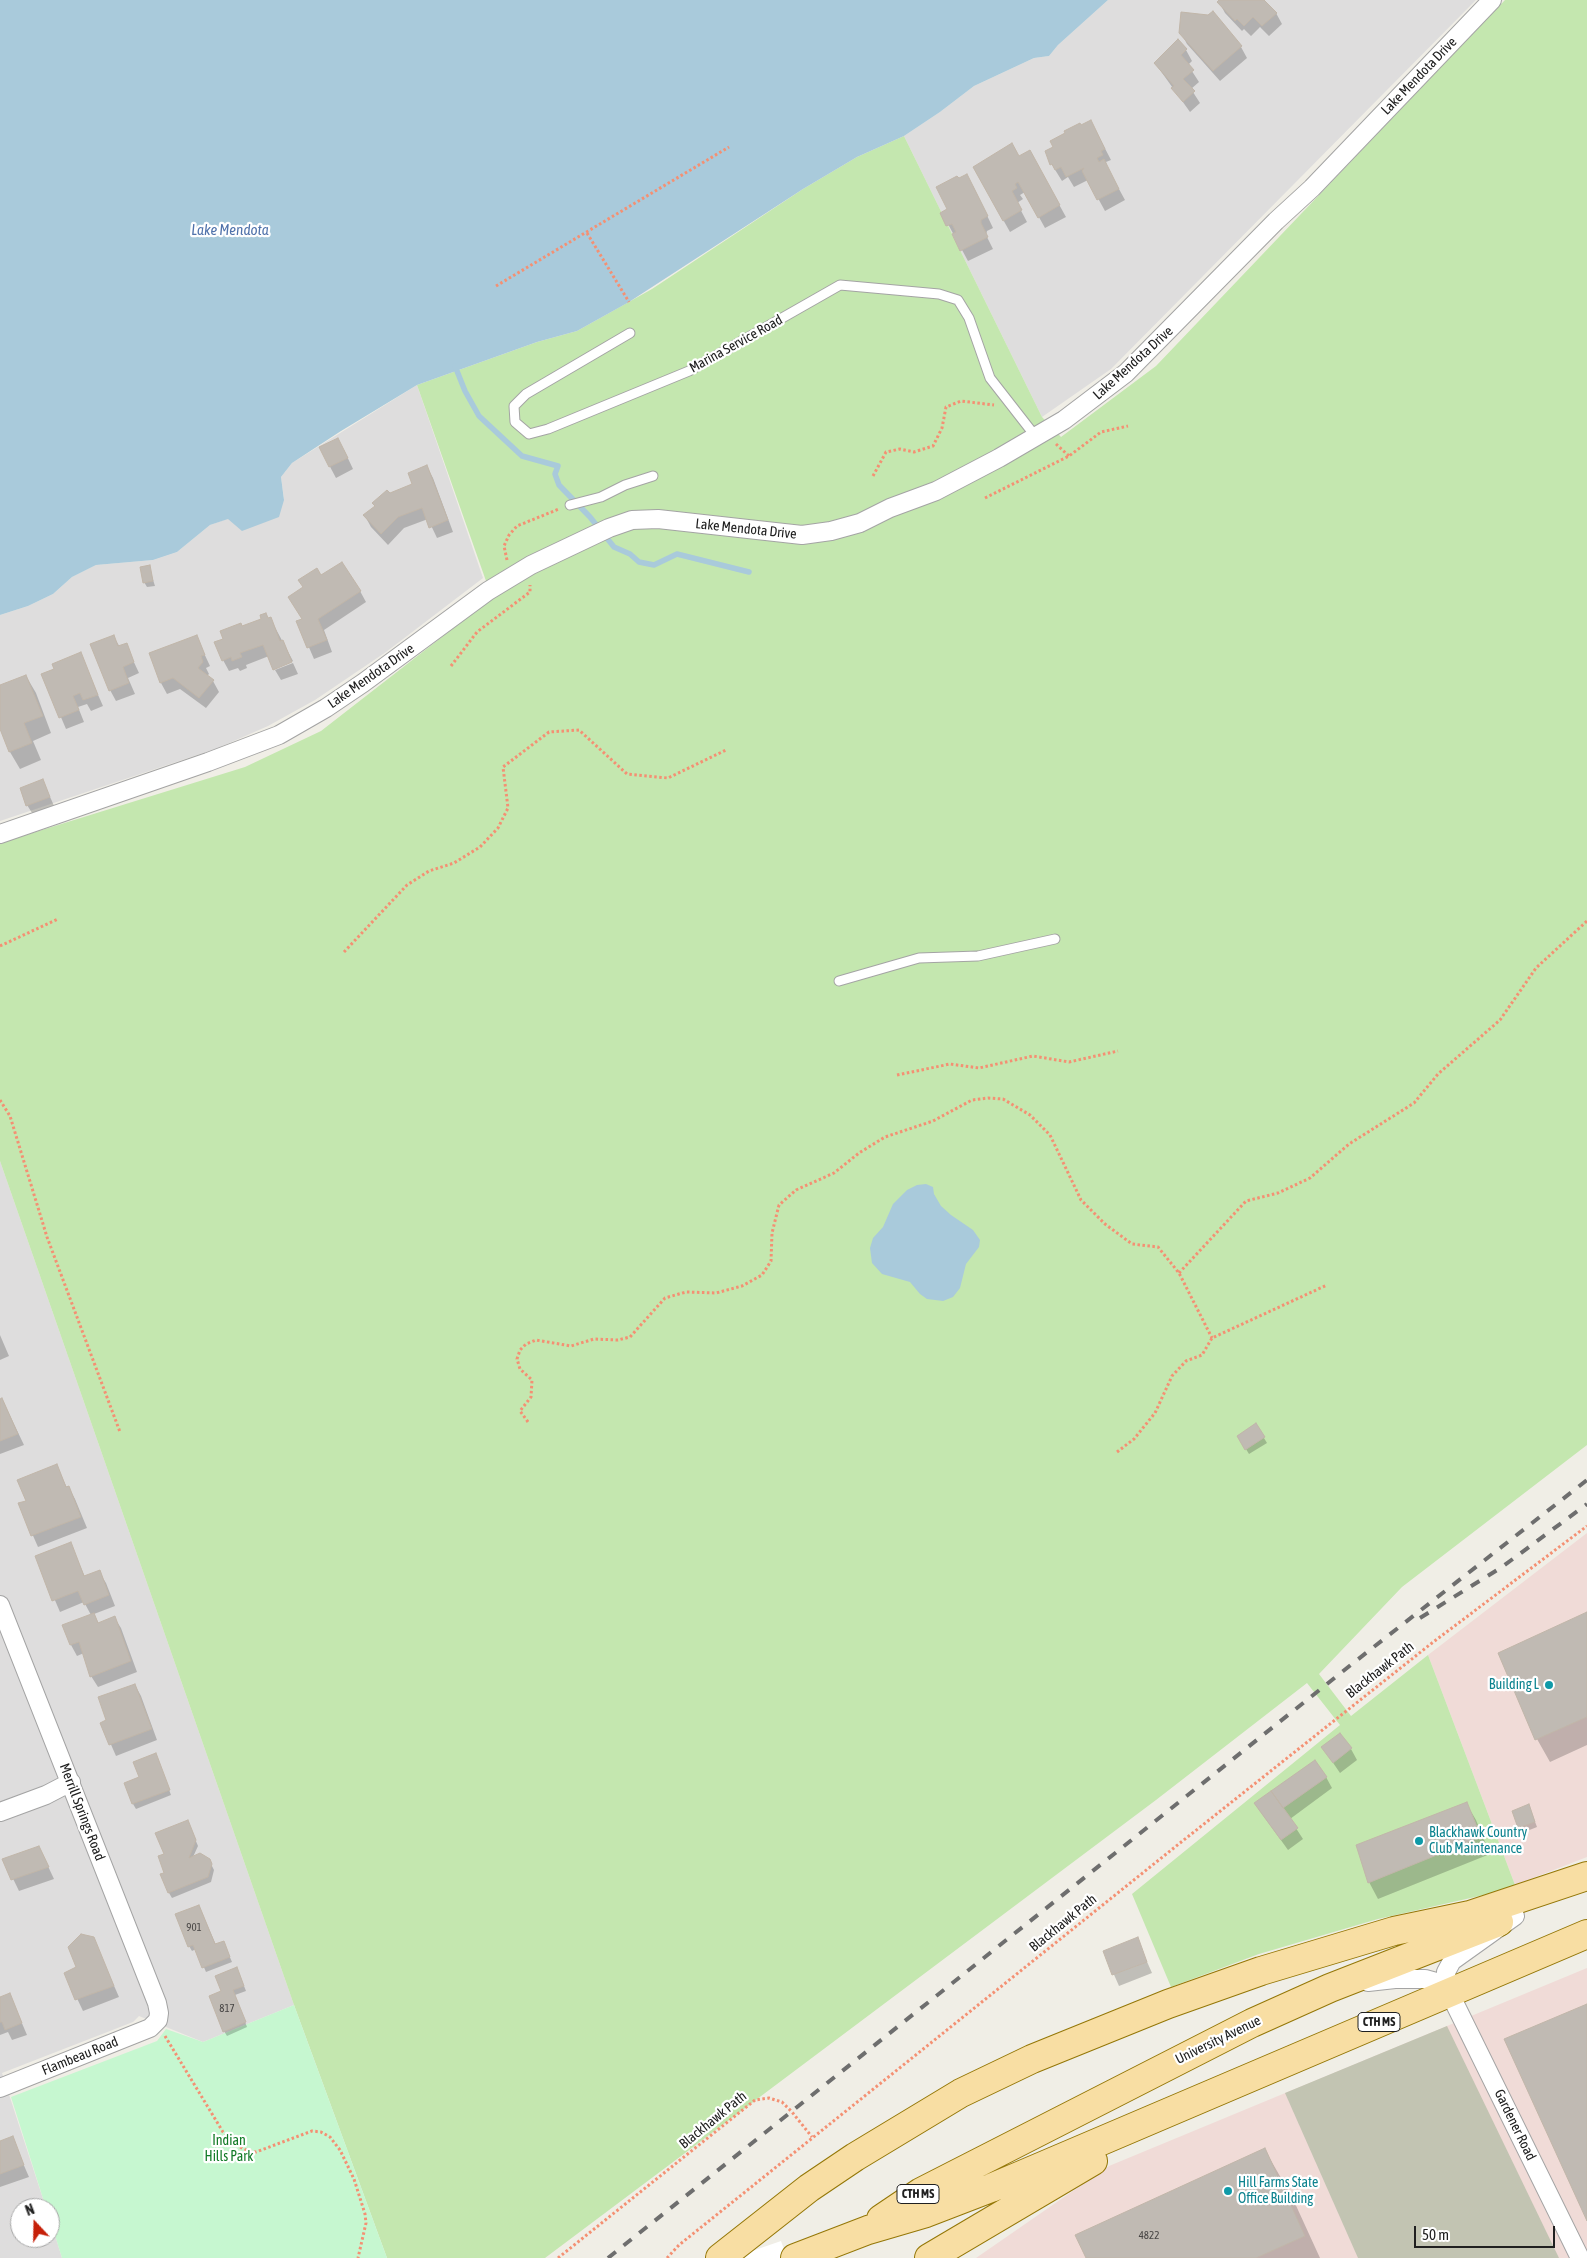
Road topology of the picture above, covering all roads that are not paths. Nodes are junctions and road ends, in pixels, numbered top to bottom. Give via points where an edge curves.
1 (1492, 0) edge
2 (630, 333) dead end
3 (1036, 437) junction
4 (653, 476) dead end
5 (570, 505) dead end
6 (0, 834) edge
7 (1055, 939) dead end
8 (839, 981) dead end
9 (0, 1605) edge
10 (71, 1782) junction
11 (0, 1812) edge
12 (1587, 1876) edge
13 (1587, 1886) edge
14 (1515, 1916) junction
15 (1587, 1934) edge
16 (1330, 1988) junction
17 (1449, 1992) junction
18 (156, 2022) joint
19 (0, 2088) edge
20 (1171, 2112) junction
21 (868, 2230) junction
22 (720, 2258) edge
23 (795, 2258) edge
24 (929, 2258) edge
25 (1580, 2258) edge

1 - 3 street, Lake Mendota Drive via 1312,188 1126,374
2 - 3 lane, Marina Service Road via 526,394 514,406 514,422 529,434 548,429 689,371 840,285 939,294 958,300 969,318 990,378
3 - 6 street, Lake Mendota Drive via 936,491 860,523 831,531 802,535 658,519 632,520 609,528 531,565 488,591 363,683 279,735
4 - 5 lane
7 - 8 lane via 978,956 919,958
9 - 10 street, Merrill Springs Road
10 - 11 street
10 - 18 street, Merrill Springs Road via 157,2003 159,2013
12 - 22 main road via 1470,1915 1394,1931 1261,1971 1168,2004 1032,2059 961,2093 855,2157 809,2188
13 - 14 main road, University Avenue / CTH MS
14 - 16 main road, University Avenue / CTH MS
14 - 17 street via 1452,1961 1446,1975
15 - 17 main road, University Avenue / CTH MS
16 - 17 street via 1414,1978 1436,1982
16 - 21 main road, University Avenue / CTH MS via 1236,2030 1005,2148 909,2199
17 - 20 main road, University Avenue / CTH MS
17 - 25 street, Gardener Road
18 - 19 street, Flambeau Road via 150,2028
20 - 21 main road, University Avenue / CTH MS via 948,2206
20 - 24 main road
21 - 23 main road, University Avenue / CTH MS

